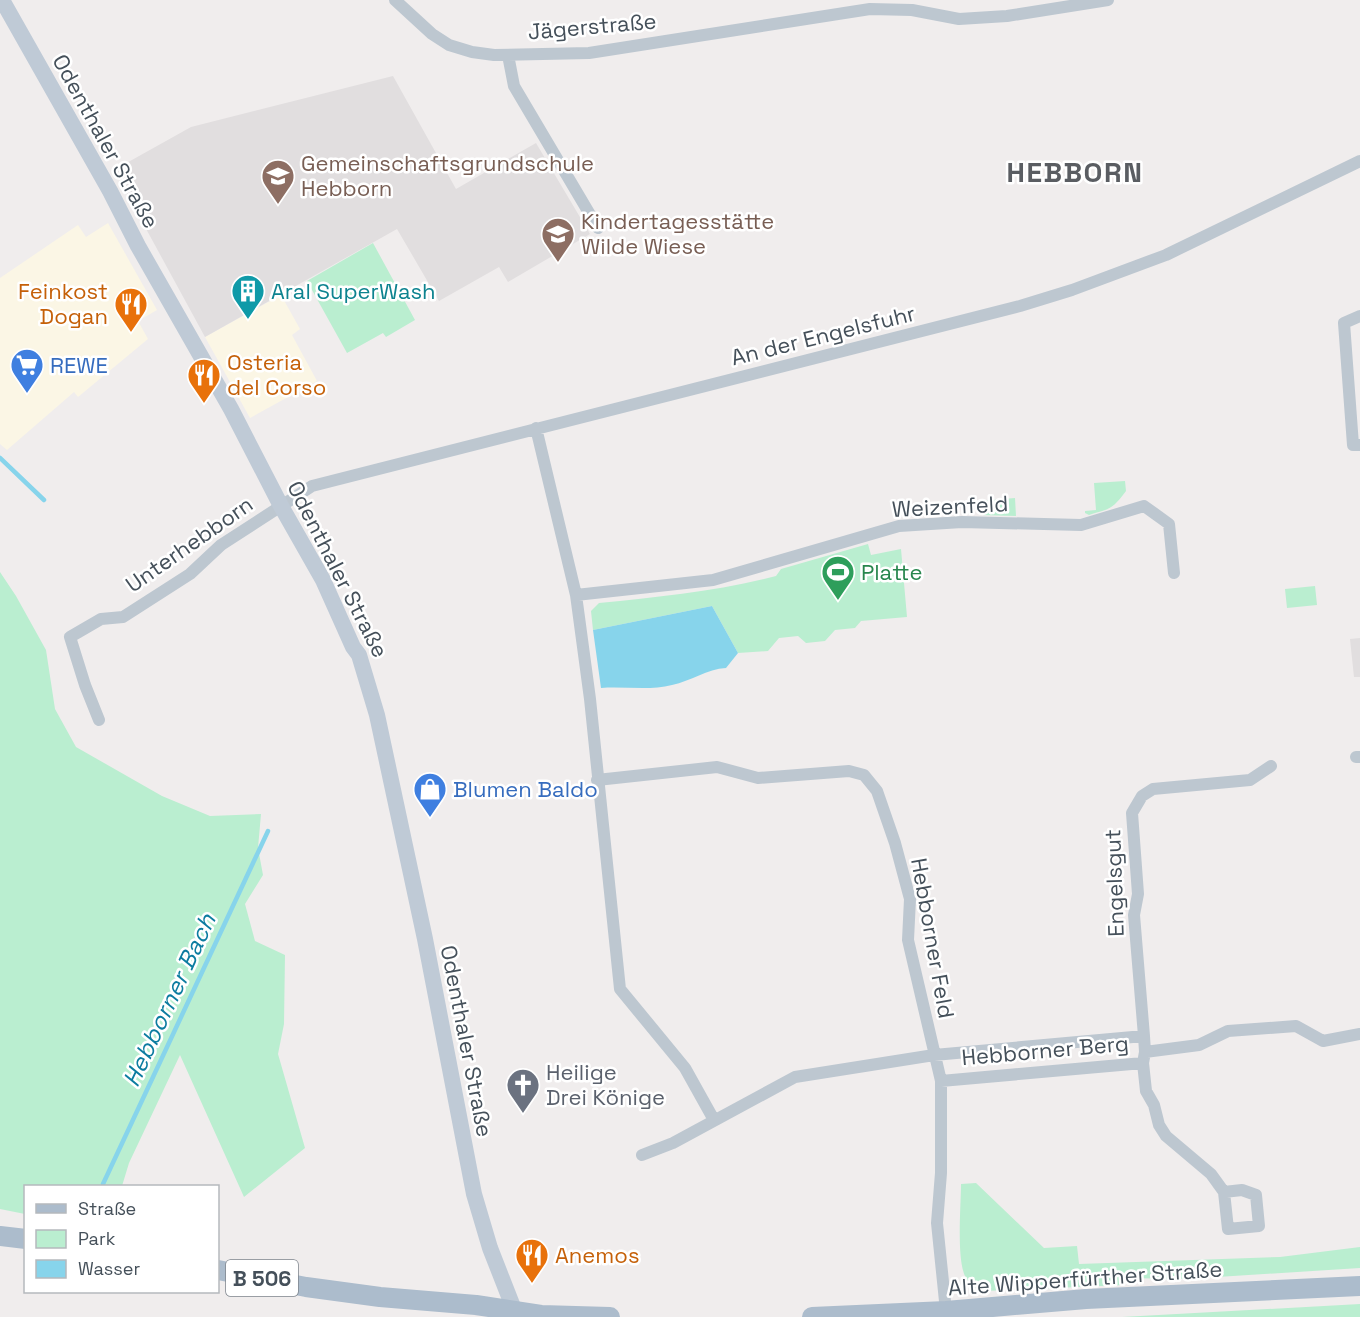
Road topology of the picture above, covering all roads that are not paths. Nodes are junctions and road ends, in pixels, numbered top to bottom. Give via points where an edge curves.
1 (2, 0) edge
2 (394, 0) edge
3 (1108, 0) edge
4 (913, 5) edge
5 (508, 55) junction
6 (1360, 161) edge
7 (598, 228) dead end
8 (1360, 315) edge
9 (536, 428) junction
10 (1360, 445) edge
11 (281, 506) junction
12 (1174, 573) dead end
13 (576, 595) junction
14 (99, 720) dead end
15 (1272, 766) dead end
16 (597, 780) junction
17 (1360, 1034) edge
18 (1144, 1036) junction
19 (934, 1055) junction
20 (1144, 1057) junction
21 (941, 1081) junction
22 (714, 1120) junction
23 (642, 1155) dead end
24 (1224, 1192) dead end
25 (0, 1236) edge
26 (24, 1239) edge
27 (219, 1270) edge
28 (1360, 1286) edge
29 (946, 1311) junction
30 (515, 1313) edge
31 (610, 1317) edge
32 (812, 1317) edge

1 - 11 main road, Odenthaler Straße via 231,409
2 - 5 street, Jägerstraße via 449,45 472,52
3 - 4 street, Jägerstraße via 1007,16 960,19
4 - 5 street, Jägerstraße via 589,53
5 - 7 street, Jägerstraße via 514,86
6 - 9 street, An der Engelsfuhr via 1166,255 1072,290
8 - 10 street via 1344,323 1353,445
9 - 11 street, An der Engelsfuhr via 312,486
9 - 13 street
11 - 14 street, Unterhebborn via 221,545 190,574 123,617 101,619 70,637
11 - 30 main road, Odenthaler Straße via 323,580 359,655 372,694 474,1194
12 - 13 street, Weizenfeld via 1169,524 1144,507 1081,525 962,522 899,526 713,580
13 - 16 street
15 - 18 street, Engelsgut via 1250,780 1153,789 1142,796 1132,813 1138,894 1134,915
16 - 19 street, Hebborner Feld via 717,767 758,778 849,771 864,775 877,791 910,898 908,940
16 - 22 street via 620,989 685,1068
17 - 20 street, Hebborner Berg via 1323,1041 1296,1026 1228,1031 1199,1045
18 - 19 street, Hebborner Berg
18 - 20 street, Hebborner Berg
19 - 21 street, Hebborner Feld
19 - 22 street, Hebborner Berg via 795,1077
20 - 21 street, Hebborner Berg
20 - 24 street via 1146,1091 1159,1125 1166,1136 1211,1174
21 - 29 street, Hebborner Feld via 937,1223
22 - 23 street, Hebborner Berg
25 - 26 main road
27 - 30 main road, B 506 via 306,1287 476,1305
28 - 29 main road, Alte Wipperfürther Straße via 1086,1299
29 - 32 main road, Alte Wipperfürther Straße
30 - 31 main road, B 506

